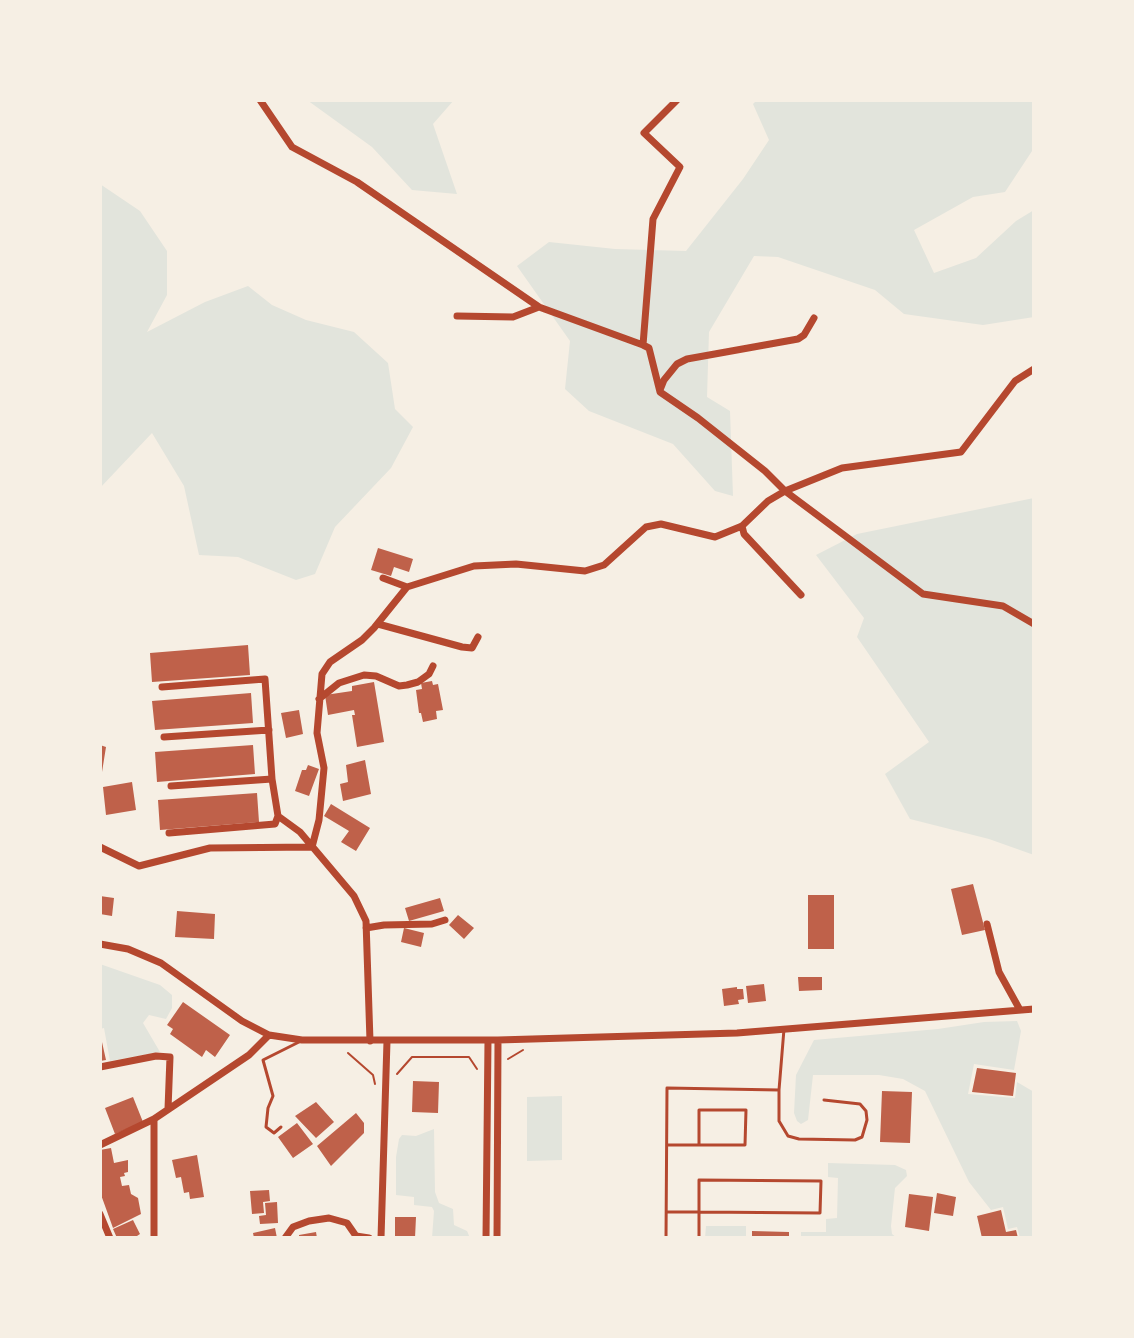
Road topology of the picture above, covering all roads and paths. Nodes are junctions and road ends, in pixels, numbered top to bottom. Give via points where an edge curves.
1 (260, 100) edge
2 (677, 100) edge
3 (539, 307) junction
4 (457, 316) dead end
5 (814, 318) dead end
6 (643, 345) junction
7 (1034, 369) edge
8 (660, 392) junction
9 (785, 491) junction
10 (742, 526) junction
11 (383, 578) dead end
12 (407, 587) junction
13 (801, 595) dead end
14 (378, 624) junction
15 (1034, 624) edge
16 (478, 637) dead end
17 (433, 666) dead end
18 (162, 687) dead end
19 (319, 699) junction
20 (269, 730) junction
21 (164, 737) dead end
22 (272, 779) junction
23 (171, 786) dead end
24 (278, 816) junction
25 (169, 833) dead end
26 (100, 847) edge
27 (312, 847) junction
28 (445, 920) dead end
29 (987, 924) dead end
30 (366, 928) junction
31 (100, 944) edge
32 (1034, 1009) edge
33 (1020, 1010) junction
34 (784, 1029) junction
35 (269, 1035) junction
36 (302, 1040) junction
37 (488, 1040) junction
38 (498, 1040) junction
39 (370, 1041) junction
40 (387, 1041) junction
41 (525, 1049) dead end
42 (505, 1063) dead end
43 (100, 1067) edge
44 (394, 1077) dead end
45 (484, 1078) dead end
46 (779, 1090) junction
47 (824, 1100) dead end
48 (168, 1109) junction
49 (154, 1119) junction
50 (281, 1127) dead end
51 (100, 1145) edge
52 (667, 1145) junction
53 (699, 1145) junction
54 (667, 1212) junction
55 (699, 1212) junction
56 (100, 1214) edge
57 (355, 1237) edge
58 (110, 1238) edge
59 (154, 1238) edge
60 (285, 1238) edge
61 (369, 1238) edge
62 (381, 1238) edge
63 (486, 1238) edge
64 (497, 1238) edge
65 (666, 1238) edge
66 (699, 1238) edge

1 - 3 street via 292,147 357,182
2 - 6 street via 644,133 680,167 653,219
3 - 4 street via 513,317
3 - 6 street
5 - 8 street via 798,339 687,359 677,364
6 - 8 street via 649,348
7 - 9 street via 1015,381 961,452 842,468
8 - 9 street
9 - 10 street
9 - 15 street via 923,594 1003,606
10 - 12 street via 715,537 661,524 646,527 604,565 585,571 474,566
10 - 13 street
11 - 12 street
12 - 14 street
14 - 16 street via 462,647 472,648
14 - 19 street via 330,662 322,674
17 - 19 street via 418,682 399,686 364,675 339,683
18 - 20 street via 265,679
19 - 27 street via 317,733 324,768
20 - 21 street
20 - 22 street
22 - 23 street
22 - 24 street
24 - 25 street via 275,824
24 - 27 street
26 - 27 street via 139,866 210,848
27 - 30 street via 354,896
28 - 30 street
29 - 33 street via 999,972
30 - 39 street
31 - 35 street via 161,963
32 - 33 street
33 - 34 street
34 - 38 street
34 - 46 lane
35 - 36 street
35 - 48 street via 249,1055
36 - 39 street
36 - 50 lane via 263,1060 273,1096 266,1127 274,1133
37 - 38 street
37 - 40 street
37 - 63 street
38 - 64 street
39 - 40 street
40 - 62 street
41 - 42 path
43 - 48 street via 170,1057
44 - 45 path via 412,1057 469,1057
46 - 47 lane via 779,1121 788,1136 862,1137 867,1120 860,1104
46 - 52 lane via 667,1088
48 - 49 street
49 - 51 street
49 - 59 street
52 - 53 lane
52 - 54 lane
53 - 53 lane via 745,1145 746,1110 699,1110
54 - 55 lane
54 - 65 lane
55 - 55 lane via 820,1213 821,1181 699,1180
55 - 66 lane
56 - 58 street
57 - 60 street via 347,1223 329,1218 293,1227
57 - 61 street

